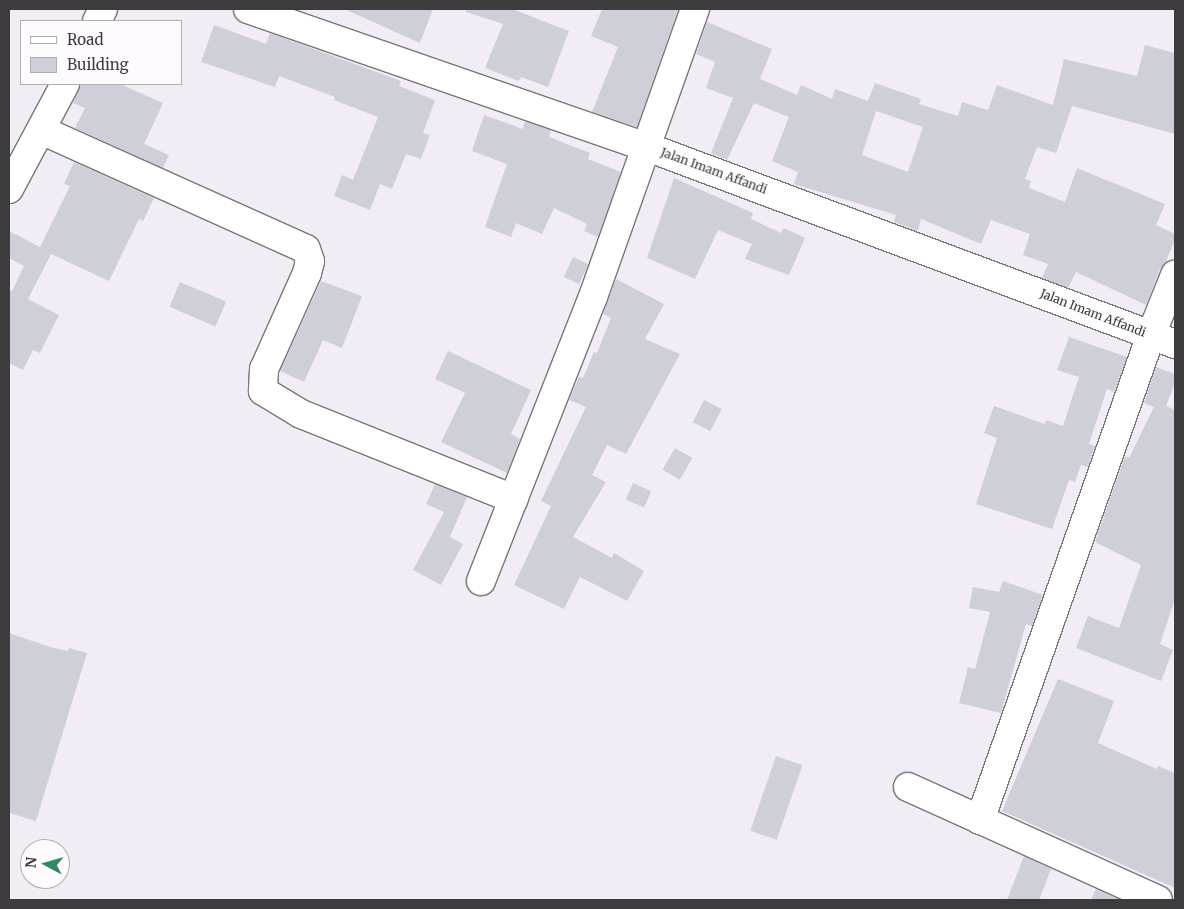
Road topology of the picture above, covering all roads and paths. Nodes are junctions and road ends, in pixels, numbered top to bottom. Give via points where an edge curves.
1 (248, 9) edge
2 (695, 9) edge
3 (64, 85) edge
4 (41, 130) junction
5 (648, 147) junction
6 (9, 189) edge
7 (1175, 275) edge
8 (1163, 340) edge
9 (514, 499) junction
10 (481, 581) dead end
11 (908, 787) dead end
12 (980, 820) junction
13 (1158, 900) edge

1 - 5 street, Jalan Imam Affandi
2 - 5 street
3 - 4 street
4 - 6 street
4 - 9 street via 306,249 310,260 308,273 264,369 263,391 301,414
5 - 8 street, Jalan Imam Affandi
5 - 9 street
7 - 8 street
8 - 12 street
9 - 10 street
11 - 12 street
12 - 13 street

